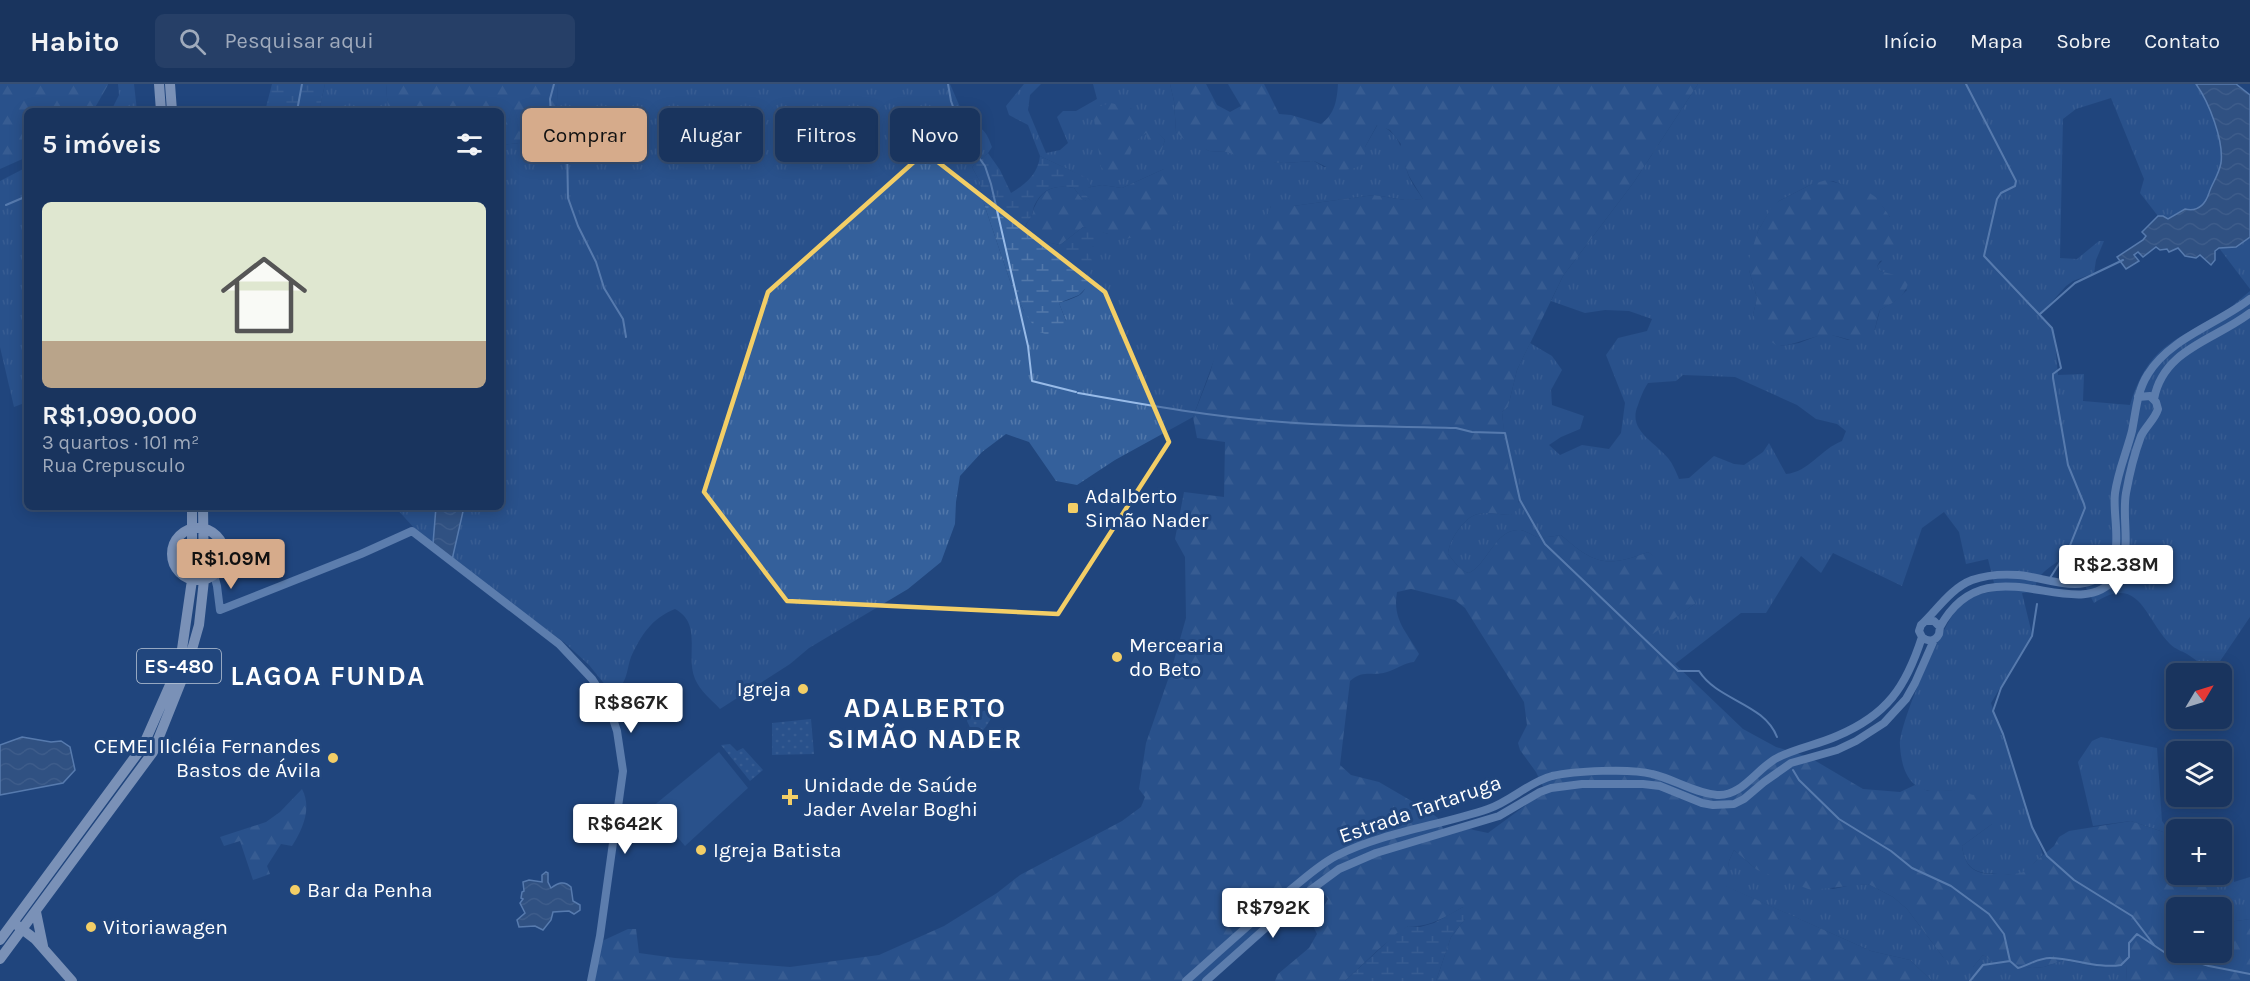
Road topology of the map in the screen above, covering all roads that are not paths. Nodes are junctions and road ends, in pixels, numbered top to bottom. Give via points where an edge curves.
1 (159, 84) edge
2 (170, 84) edge
3 (161, 108) edge
4 (172, 108) edge
5 (2250, 299) edge
6 (2250, 313) edge
7 (2138, 397) junction
8 (2154, 399) junction
9 (2135, 412) junction
10 (2152, 418) junction
11 (192, 510) edge
12 (203, 510) edge
13 (192, 529) junction
14 (204, 529) junction
15 (209, 578) junction
16 (192, 580) junction
17 (1926, 621) junction
18 (1940, 627) junction
19 (1922, 637) junction
20 (1934, 640) junction
21 (36, 912) junction
22 (7, 931) edge
23 (21, 933) junction
24 (44, 949) junction
25 (0, 959) edge
26 (72, 981) edge
27 (591, 981) edge
28 (1186, 981) edge
29 (1206, 981) edge

1 - 3 main road
2 - 4 main road
5 - 7 street via 2167,351 2148,374
6 - 8 street via 2173,361 2162,373
7 - 8 street
7 - 9 street
8 - 10 street via 2158,409
9 - 10 street
9 - 17 street via 2115,494 2115,548 2104,574 2079,584 2004,574 1981,578 1957,589
10 - 18 street via 2140,438 2128,484 2125,552 2110,584 2086,595 2006,585 1981,590 1961,600
11 - 13 main road, ES-480
12 - 14 main road, ES-480
13 - 14 main road
13 - 16 main road, ES-480
13 - 16 main road via 179,537 172,554 177,569
14 - 15 main road, ES-480
14 - 15 main road via 216,535 224,550 223,564
15 - 16 main road
15 - 21 main road, ES-480 via 187,667 153,752
15 - 27 street via 218,586 220,610 412,531 559,644 592,679 608,704 623,771
16 - 22 main road, ES-480 via 180,663 143,746
17 - 18 street via 1934,621
17 - 19 street via 1920,628
18 - 20 street
19 - 20 street
19 - 28 street, Estrada Tartaruga via 1907,678 1877,713 1836,737 1775,759 1734,791 1718,795 1649,773 1552,776 1487,810 1381,839 1328,860
20 - 29 street, Estrada Tartaruga via 1915,683 1884,723 1837,750 1791,763 1734,804 1702,803 1660,786 1643,784 1551,788 1499,816 1376,853 1339,869 1297,900
21 - 23 main road, ES-480
21 - 24 main road
22 - 23 main road
23 - 24 main road
23 - 25 main road, ES-480
24 - 26 main road

